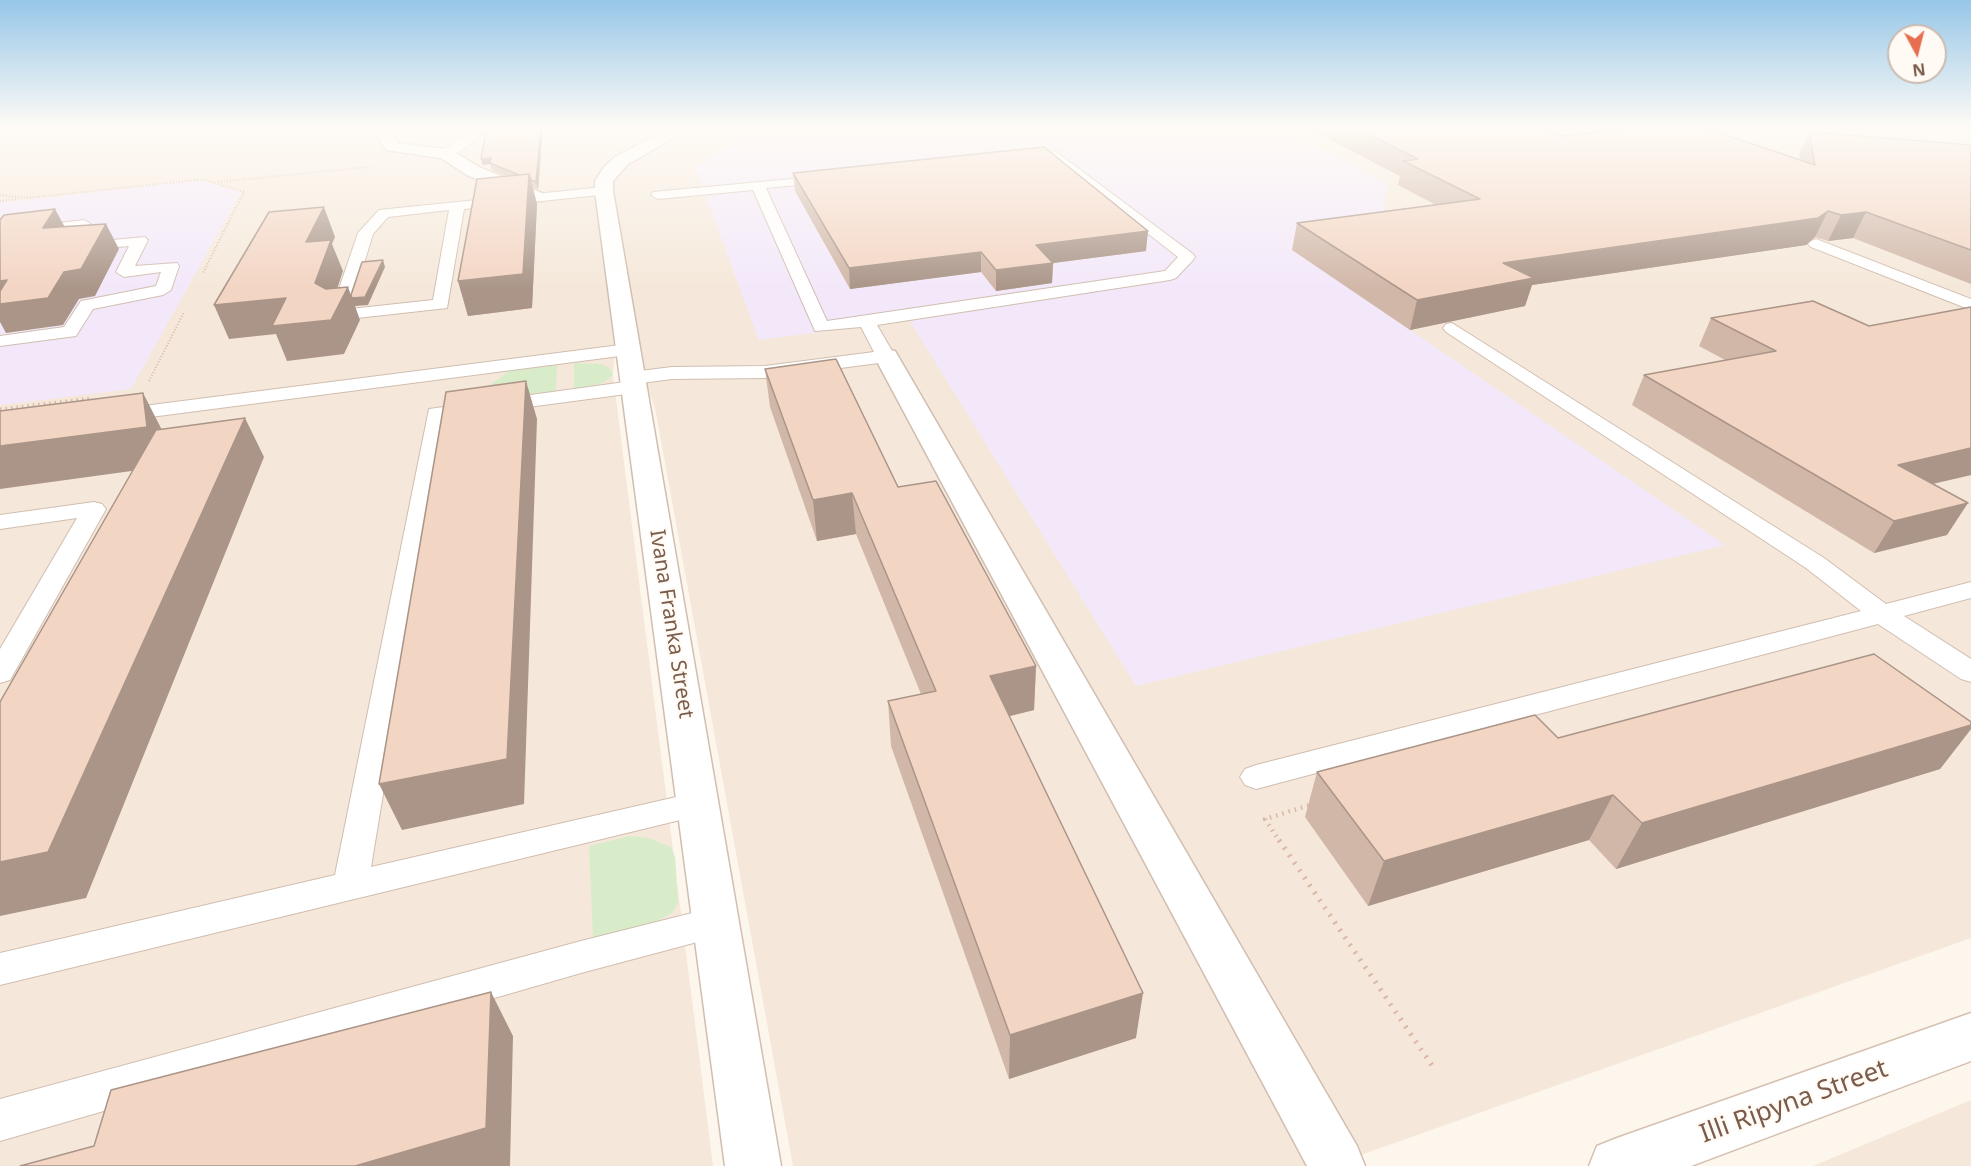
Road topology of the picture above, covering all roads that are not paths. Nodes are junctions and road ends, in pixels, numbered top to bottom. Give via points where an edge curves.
1 (496, 180) edge
2 (604, 180) edge
3 (800, 180) edge
4 (1088, 180) edge
5 (758, 185) junction
6 (604, 191) junction
7 (658, 195) dead end
8 (536, 197) junction
9 (457, 205) junction
10 (0, 235) edge
11 (1816, 244) edge
12 (1971, 305) edge
13 (866, 321) junction
14 (1452, 328) edge
15 (0, 341) edge
16 (886, 356) junction
17 (632, 372) junction
18 (105, 417) edge
19 (0, 522) edge
20 (1971, 590) edge
21 (1882, 614) junction
22 (0, 672) edge
23 (1971, 672) edge
24 (1256, 777) dead end
25 (698, 804) junction
26 (350, 888) junction
27 (716, 922) junction
28 (0, 969) edge
29 (1971, 1037) edge
30 (0, 1120) edge
31 (753, 1166) edge
32 (1337, 1166) edge
33 (1617, 1166) edge

1 - 8 street
2 - 6 street
3 - 5 lane
4 - 13 lane via 1187,257 1170,275
5 - 7 lane
5 - 13 lane via 821,327
6 - 8 lane
6 - 17 street, Ivana Franka Street
8 - 9 lane
9 - 9 lane via 384,213 366,233 339,315 441,304
10 - 15 lane via 84,224 69,249 140,240 124,272 171,266 163,290 87,304 70,332
11 - 12 lane
13 - 16 lane
14 - 21 lane via 1815,562
16 - 17 lane via 765,372
16 - 32 street
17 - 18 lane
17 - 25 street, Ivana Franka Street
17 - 26 lane via 436,413
19 - 22 lane via 94,509
20 - 21 lane
21 - 23 lane
21 - 24 lane
25 - 26 lane
25 - 27 street, Ivana Franka Street
26 - 28 lane
27 - 30 lane
27 - 31 street, Ivana Franka Street
29 - 33 street, Illi Ripyna Street

